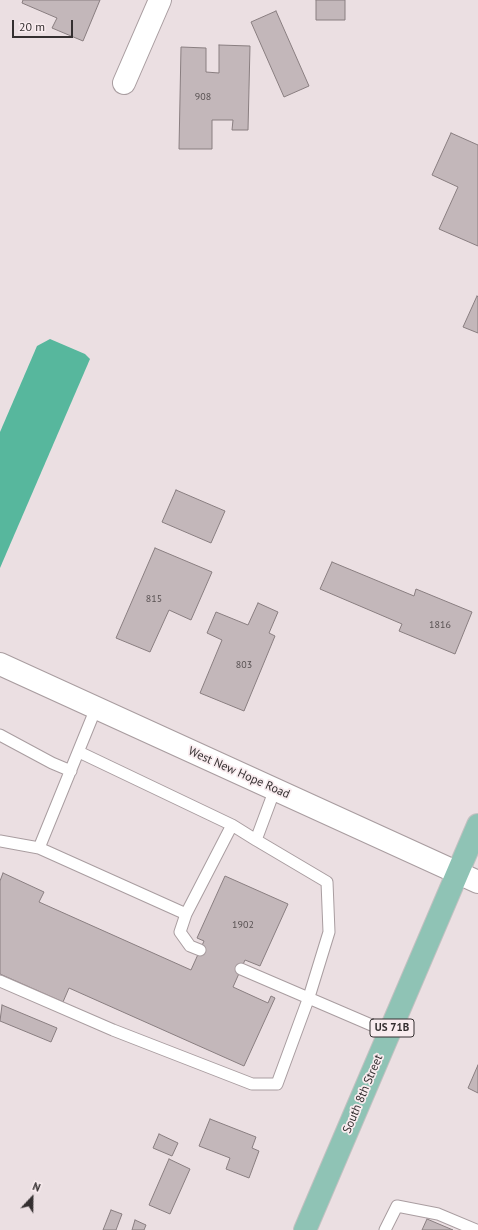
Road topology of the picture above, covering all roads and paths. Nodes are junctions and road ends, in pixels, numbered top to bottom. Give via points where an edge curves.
1 (160, 0) edge
2 (124, 83) dead end
3 (0, 664) edge
4 (96, 708) junction
5 (0, 736) edge
6 (79, 752) junction
7 (71, 771) junction
8 (275, 790) junction
9 (232, 825) junction
10 (478, 825) edge
11 (256, 840) junction
12 (0, 841) edge
13 (39, 848) junction
14 (458, 873) junction
15 (478, 882) edge
16 (186, 914) junction
17 (200, 950) dead end
18 (241, 969) dead end
19 (0, 982) edge
20 (309, 997) junction
21 (390, 1033) junction
22 (310, 1229) edge
23 (385, 1230) edge
24 (476, 1230) edge

1 - 2 main road
3 - 4 main road, West New Hope Road
4 - 6 lane
4 - 8 main road, West New Hope Road
5 - 7 lane
6 - 7 lane
6 - 9 lane
7 - 13 lane
8 - 11 lane
8 - 14 main road, West New Hope Road
9 - 11 lane
9 - 16 lane
10 - 14 main road, South 8th Street / US 71B
11 - 20 lane via 327,882 329,932
12 - 13 lane
13 - 16 lane
14 - 15 main road, West New Hope Road
14 - 21 main road, South 8th Street / US 71B
16 - 17 lane via 180,932 190,946
18 - 20 lane
19 - 20 lane via 113,1030 252,1084 277,1084
20 - 21 lane
21 - 22 main road, South 8th Street / US 71B
23 - 24 lane via 397,1206 438,1214

